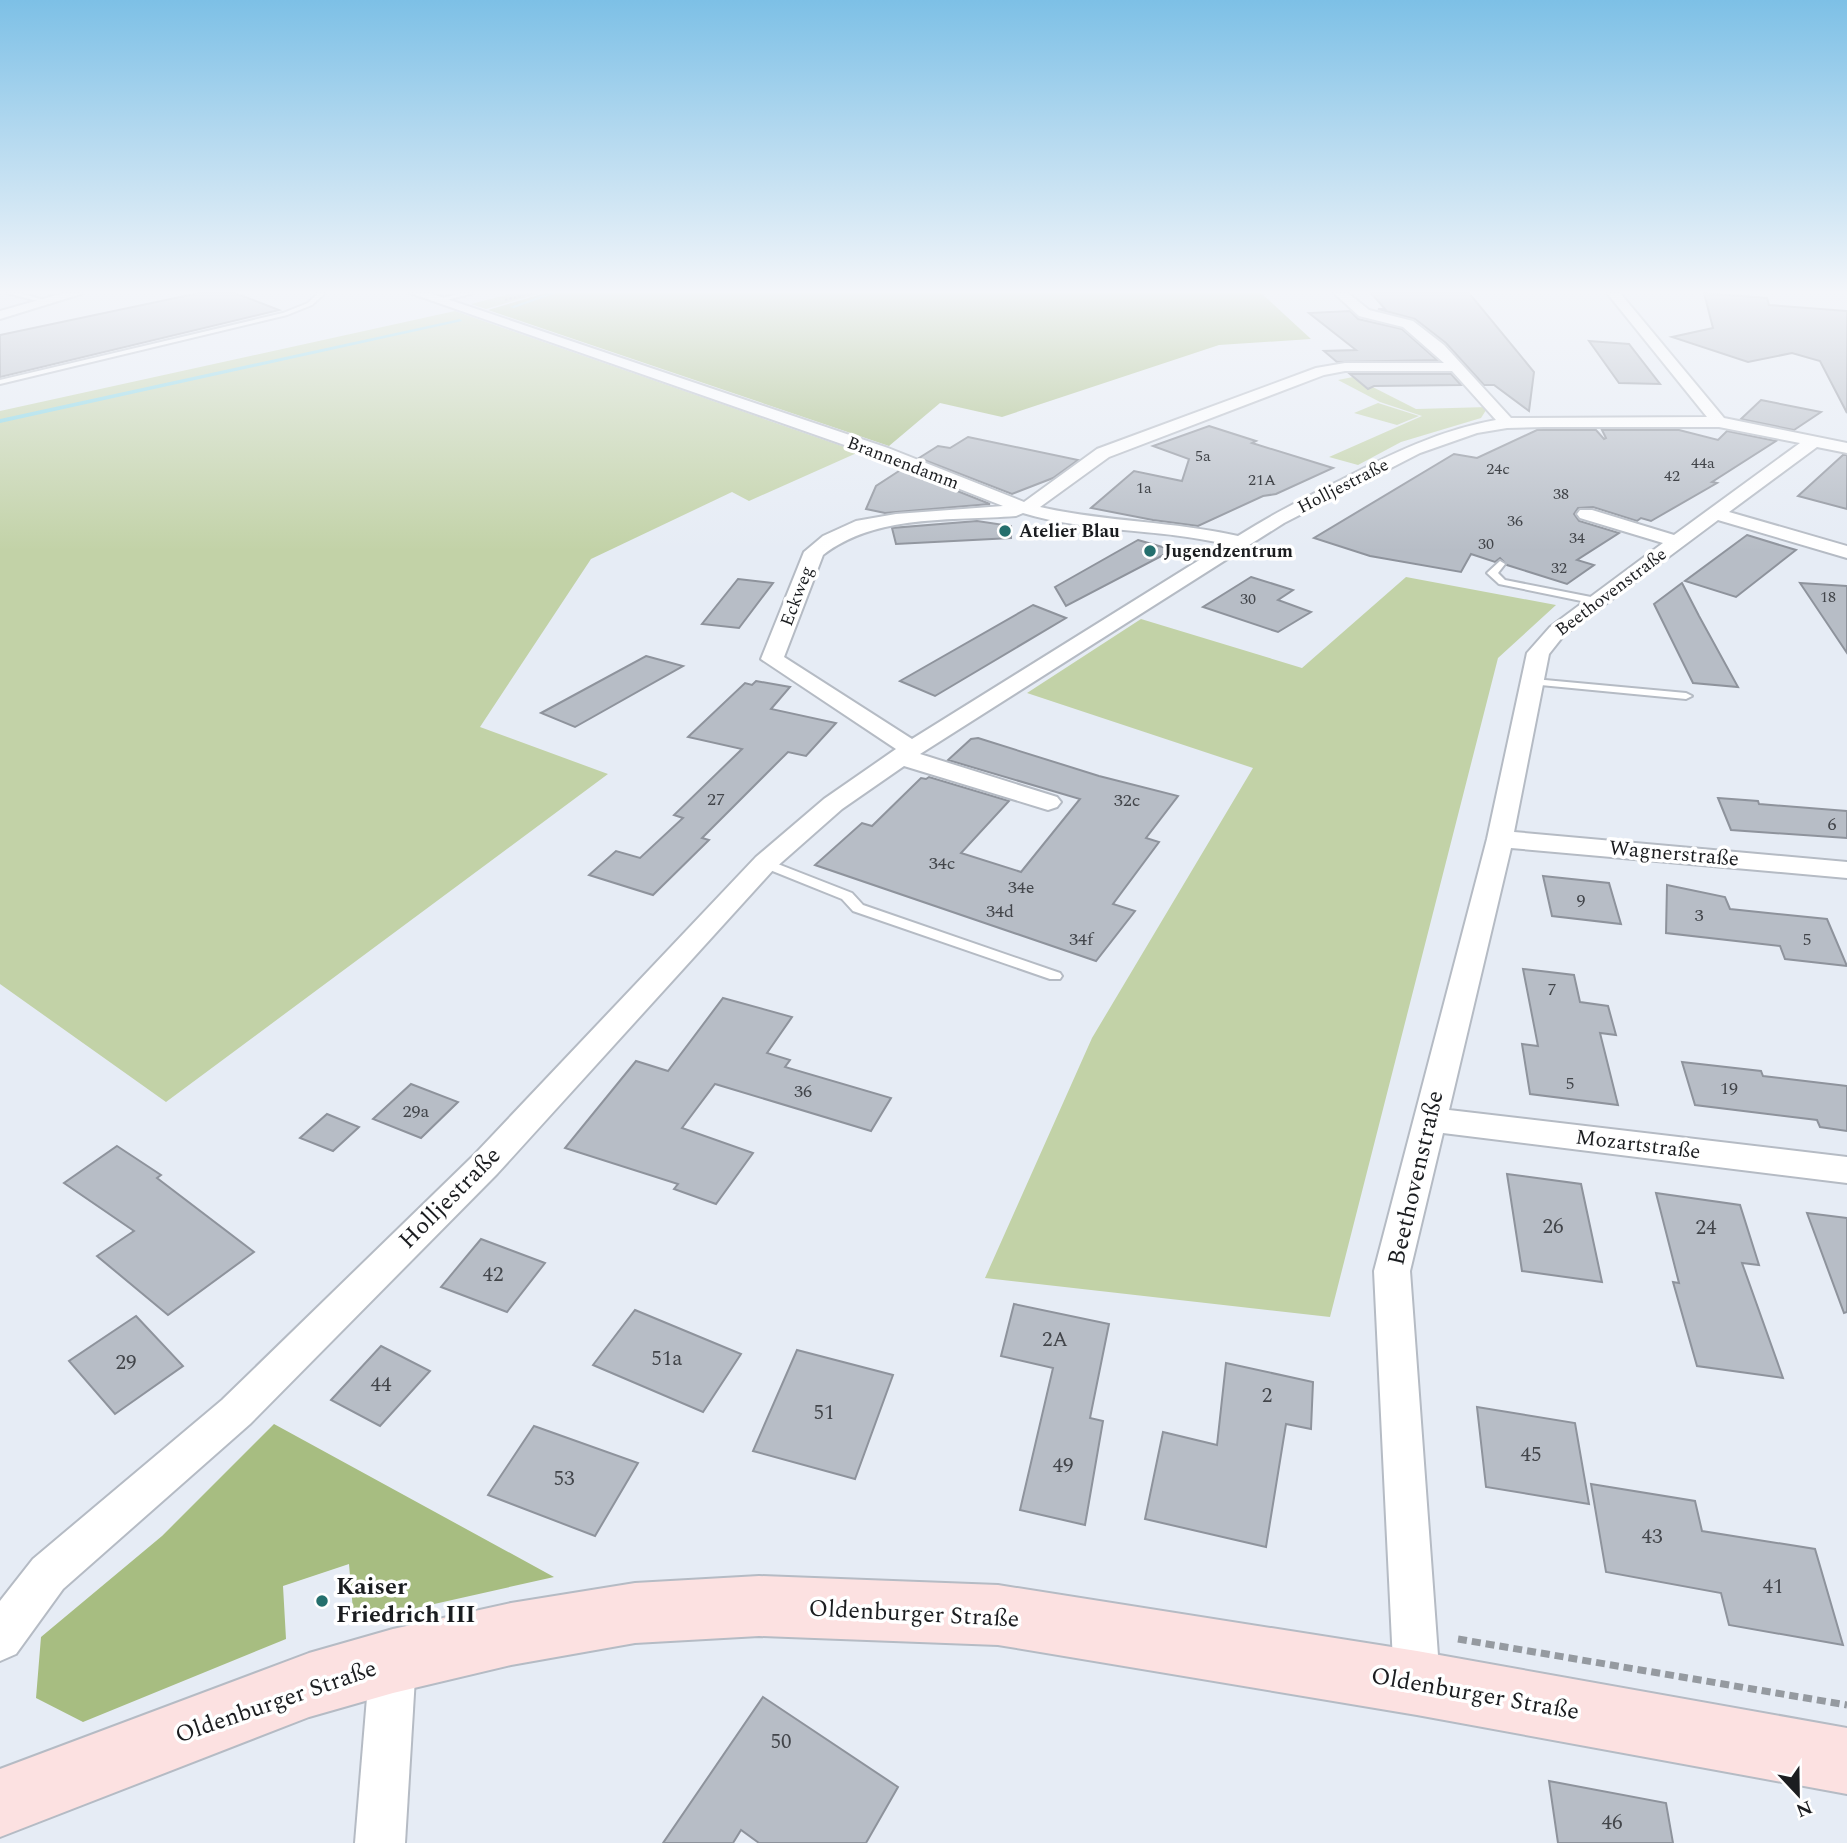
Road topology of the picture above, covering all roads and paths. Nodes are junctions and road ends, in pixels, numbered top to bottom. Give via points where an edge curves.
1 (669, 379) edge
2 (1300, 379) edge
3 (1469, 379) edge
4 (1684, 379) edge
5 (1719, 422) junction
6 (1507, 423) junction
7 (1814, 442) junction
8 (1847, 448) edge
9 (1030, 509) junction
10 (1586, 514) dead end
11 (1717, 514) junction
12 (1239, 541) junction
13 (1678, 542) junction
14 (1847, 552) edge
15 (1500, 564) dead end
16 (1596, 601) junction
17 (1534, 682) junction
18 (1686, 696) dead end
19 (906, 753) junction
20 (1048, 802) dead end
21 (1500, 839) junction
22 (765, 863) junction
23 (1847, 870) edge
24 (1055, 976) dead end
25 (1429, 1119) junction
26 (1847, 1170) edge
27 (0, 1638) edge
28 (393, 1661) junction
29 (1417, 1683) junction
30 (1847, 1760) edge
31 (0, 1803) edge
32 (380, 1843) edge

1 - 9 street, Brannendamm via 886,453
2 - 9 street via 1103,453
3 - 6 street
4 - 5 street
5 - 6 street, Holljestraße
5 - 7 street, Holljestraße
6 - 12 street, Holljestraße via 1414,449
7 - 8 street, Holljestraße
7 - 11 street, Beethovenstraße
9 - 12 street, Brannendamm via 1077,520 1180,529
9 - 19 street, Eckweg via 875,522 848,530 814,552 772,659
10 - 13 street, Beethovenstraße
11 - 13 street, Beethovenstraße
11 - 14 street
12 - 19 street, Holljestraße
13 - 16 street, Beethovenstraße
15 - 16 lane via 1492,573 1502,582
16 - 17 street, Beethovenstraße via 1538,653
17 - 18 lane
17 - 21 street, Beethovenstraße
19 - 20 street
19 - 22 street, Holljestraße via 833,804
21 - 23 street, Wagnerstraße
21 - 25 street, Beethovenstraße
22 - 24 lane via 847,896 858,908
22 - 27 street, Holljestraße via 485,1165 236,1412 48,1574
25 - 26 street, Mozartstraße
25 - 29 street, Beethovenstraße via 1392,1271
28 - 29 main road, Oldenburger Straße via 511,1634 635,1613 759,1606 998,1615
28 - 31 main road, Oldenburger Straße via 309,1685
28 - 32 street
29 - 30 main road, Oldenburger Straße

